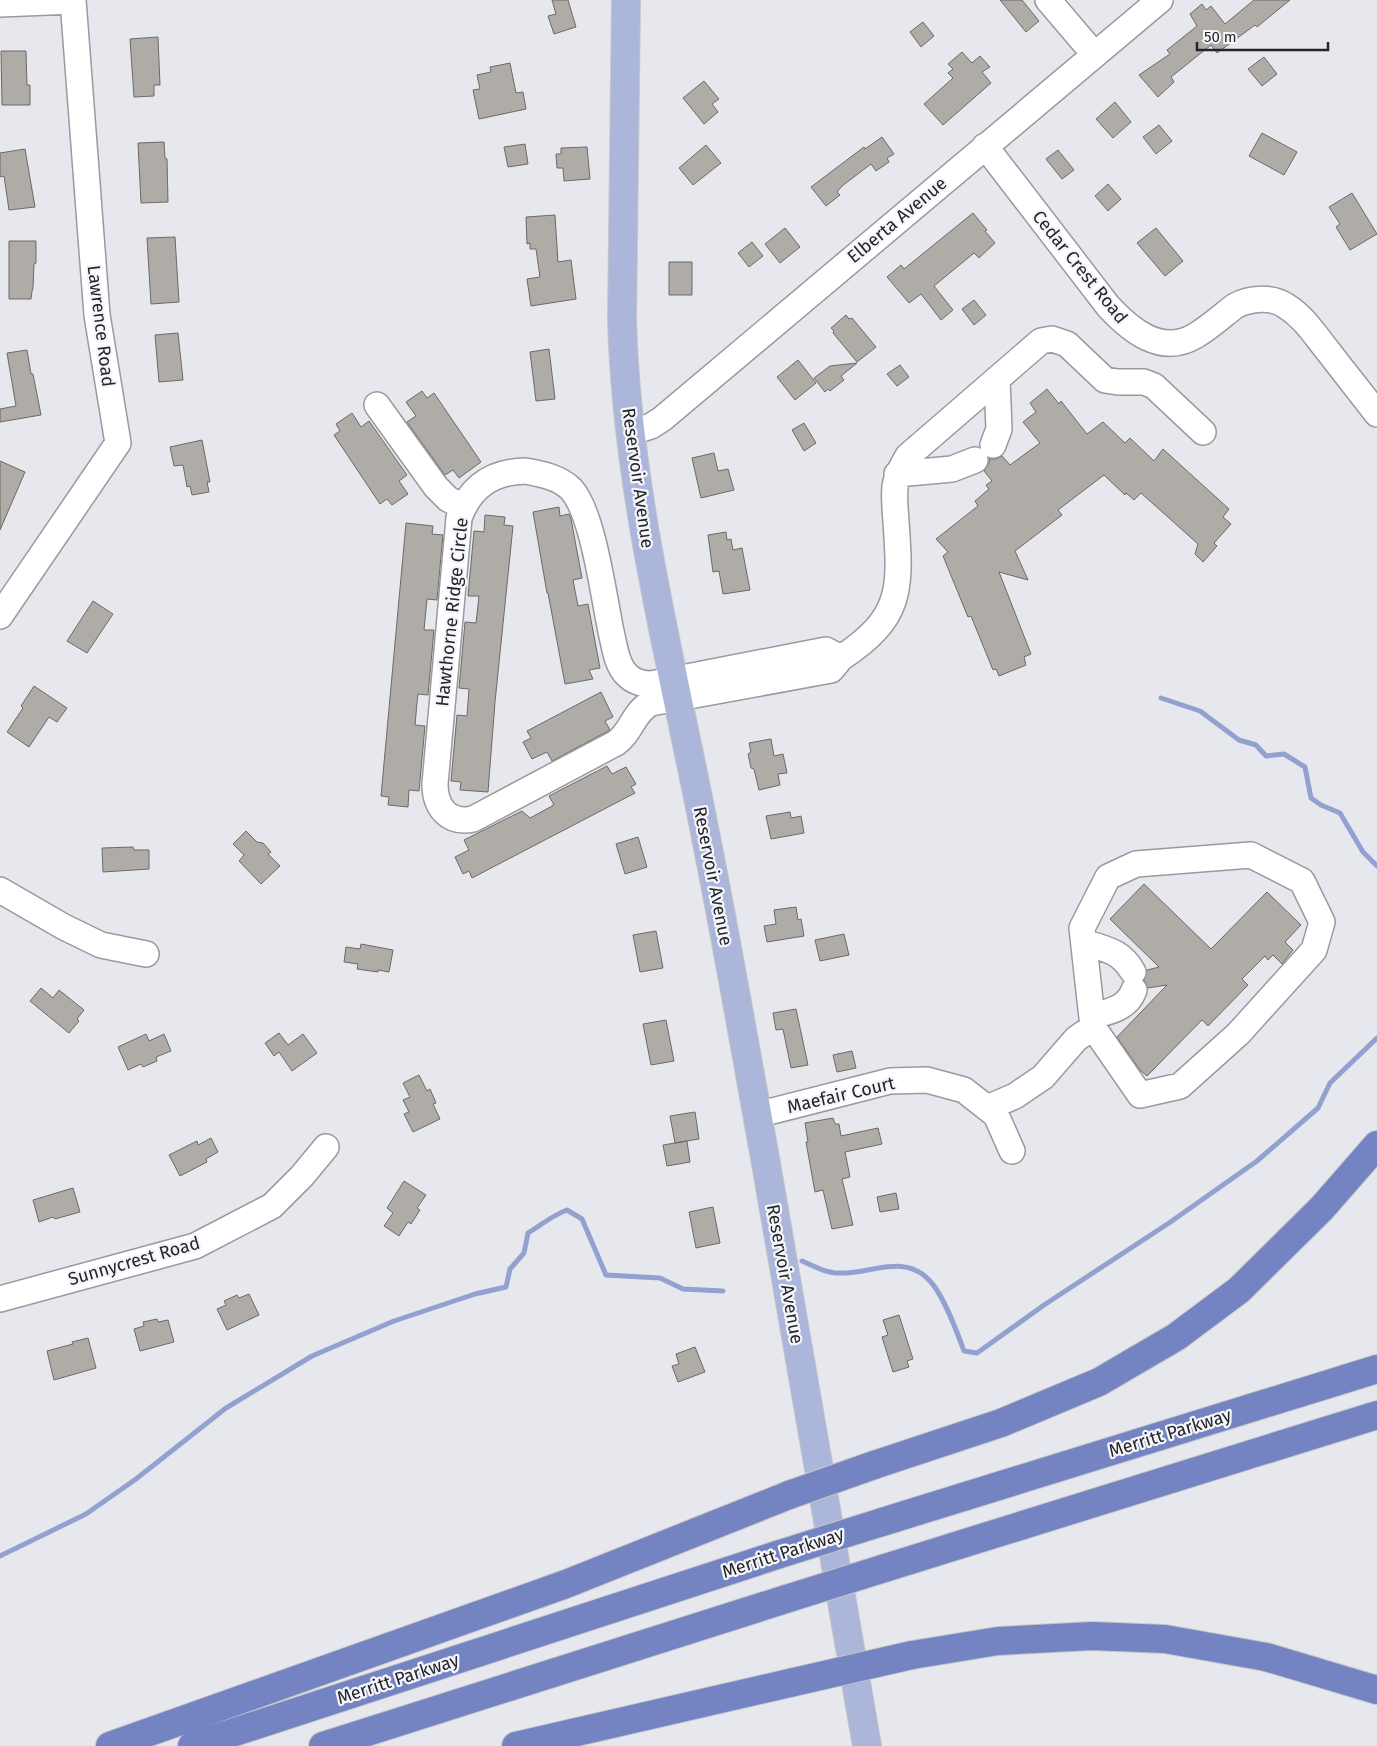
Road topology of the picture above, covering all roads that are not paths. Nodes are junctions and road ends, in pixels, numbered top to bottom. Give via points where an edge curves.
1 (73, 0) edge
2 (626, 0) edge
3 (1048, 0) edge
4 (1160, 0) edge
5 (0, 4) edge
6 (1094, 54) junction
7 (985, 146) junction
8 (997, 379) junction
9 (377, 405) dead end
10 (1377, 414) edge
11 (1203, 432) dead end
12 (630, 433) junction
13 (897, 474) junction
14 (463, 507) junction
15 (0, 616) edge
16 (675, 688) junction
17 (0, 890) edge
18 (1084, 942) junction
19 (146, 954) dead end
20 (1092, 1022) junction
21 (987, 1108) junction
22 (757, 1115) junction
23 (1377, 1145) edge
24 (326, 1147) dead end
25 (1012, 1151) dead end
26 (1377, 1172) edge
27 (1239, 1290) junction
28 (0, 1299) edge
29 (1377, 1369) edge
30 (1377, 1415) edge
31 (1377, 1690) edge
32 (110, 1746) edge
33 (192, 1746) edge
34 (323, 1746) edge
35 (516, 1746) edge
36 (867, 1746) edge

1 - 5 street
1 - 15 street, Lawrence Road via 97,315 118,443
2 - 12 main road, Reservoir Avenue via 622,303
3 - 6 street
4 - 6 street, Elberta Avenue
6 - 7 street, Elberta Avenue
7 - 10 street, Cedar Crest Road via 1108,306 1134,331 1154,341 1175,343 1195,336 1242,302 1260,299 1286,305 1302,318
7 - 12 street, Elberta Avenue via 662,419
8 - 11 street via 1041,341 1052,339 1067,344 1105,380 1144,382 1154,386
8 - 13 street via 908,456
8 - 13 street via 999,429 984,452 952,469
9 - 14 street via 436,487
12 - 16 main road, Reservoir Avenue
13 - 16 street via 893,489 899,567 896,590 888,614 863,644 841,658 831,670
14 - 16 street, Hawthorne Ridge Circle via 474,492 490,479 506,472 536,473 566,485 578,498 588,524 620,665 625,674 636,682
14 - 16 street, Hawthorne Ridge Circle via 459,518 435,784 436,800 444,812 465,820 486,813 620,740 646,705
16 - 22 main road, Reservoir Avenue
17 - 19 street via 64,928 101,945
18 - 20 street
18 - 20 street via 1113,951 1125,960 1134,981 1130,1000
18 - 20 street via 1082,928 1108,877 1136,864 1251,855 1302,881 1322,922 1314,950 1238,1034 1180,1086 1140,1095
20 - 21 street via 1043,1076 1015,1096
21 - 22 street, Maefair Court via 964,1090 928,1080 890,1081
21 - 25 street, Maefair Court via 996,1115
22 - 36 main road, Reservoir Avenue
23 - 27 highway via 1322,1208
24 - 28 street, Sunnycrest Road via 272,1206 195,1246
26 - 27 highway
27 - 32 highway, bridge via 1176,1336 1099,1382 1002,1423 789,1495 566,1584
29 - 33 highway, Merritt Parkway, bridge via 780,1554
30 - 34 highway, bridge
31 - 35 highway, bridge via 1266,1656 1165,1639 1092,1636 1008,1640 912,1655

